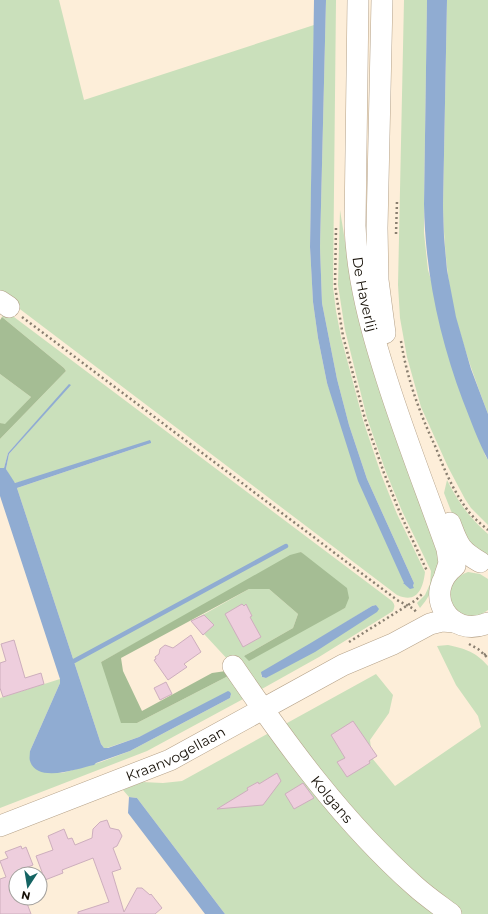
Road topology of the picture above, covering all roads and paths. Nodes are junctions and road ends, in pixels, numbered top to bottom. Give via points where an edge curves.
1 (358, 0) edge
2 (382, 0) edge
3 (397, 198) dead end
4 (396, 238) dead end
5 (4, 304) edge
6 (400, 334) dead end
7 (488, 530) edge
8 (484, 563) edge
9 (442, 583) junction
10 (476, 627) edge
11 (345, 644) dead end
12 (488, 652) edge
13 (488, 658) edge
14 (343, 665) junction
15 (233, 666) dead end
16 (262, 709) junction
17 (0, 826) edge
18 (451, 914) edge

1 - 9 street, De Haverlij via 356,251 369,321 381,361 447,549 449,563
2 - 8 street, De Haverlij via 377,235 378,280 383,320 404,409 458,544 467,554
3 - 4 path
5 - 11 path via 407,605
6 - 7 path via 403,357 418,407 445,470 468,510
8 - 9 street via 472,561 453,567
9 - 10 street via 439,598 448,617
9 - 14 street, Kraanvogellaan via 424,612 388,632
10 - 14 street, Kraanvogellaan via 442,621 430,624 393,644
12 - 13 path via 484,655
14 - 16 street, Kraanvogellaan
15 - 16 street, Kolgans
16 - 17 street, Kraanvogellaan via 170,760
16 - 18 street, Kolgans via 325,792 369,842 416,887

